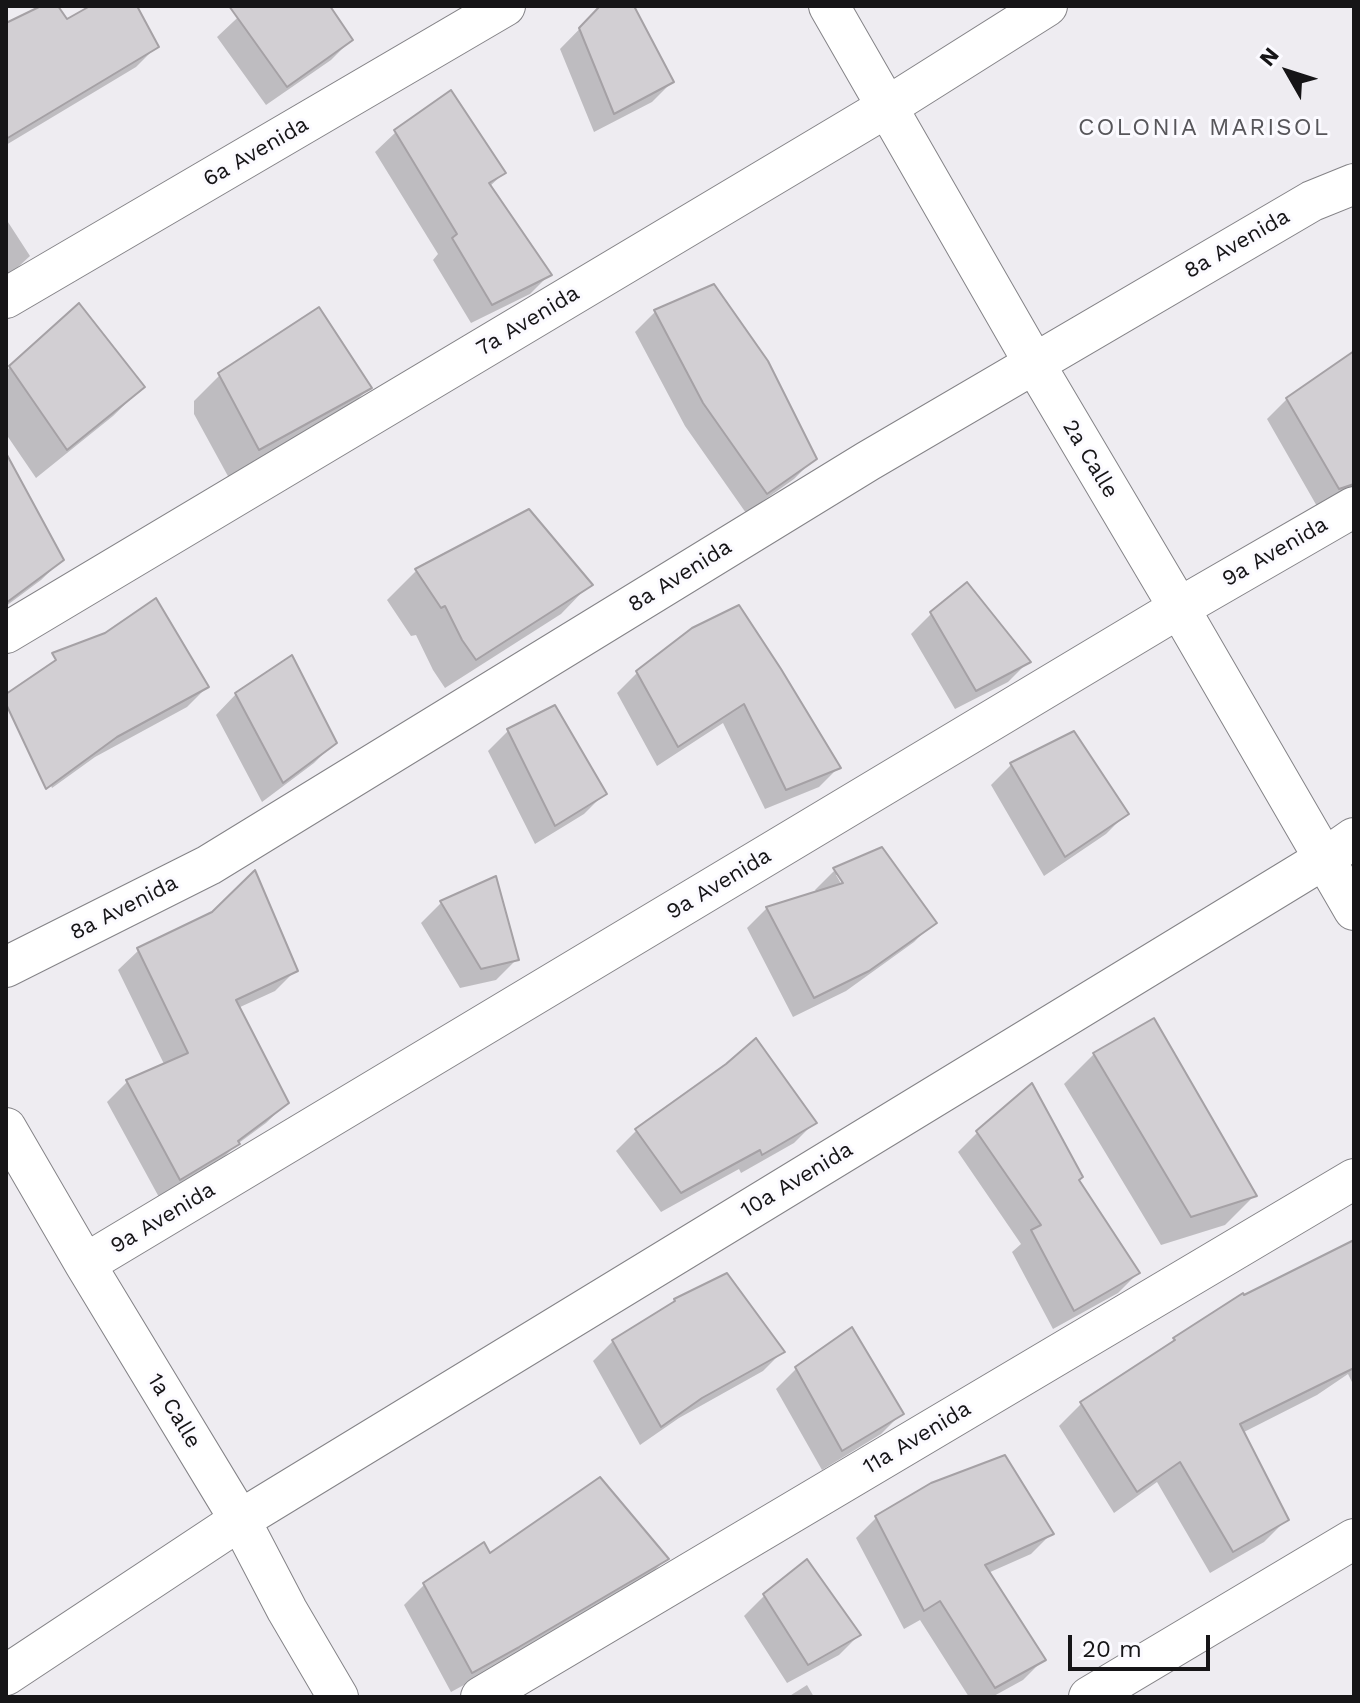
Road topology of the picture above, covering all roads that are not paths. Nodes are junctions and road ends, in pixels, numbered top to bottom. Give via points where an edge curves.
1 (505, 6) edge
2 (829, 6) edge
3 (1047, 6) edge
4 (887, 107) junction
5 (1354, 184) edge
6 (6, 298) edge
7 (1034, 363) junction
8 (1354, 507) edge
9 (1179, 608) junction
10 (6, 633) edge
11 (1339, 849) edge
12 (1354, 910) edge
13 (6, 967) edge
14 (6, 1128) edge
15 (1354, 1179) edge
16 (85, 1264) junction
17 (240, 1520) junction
18 (1354, 1539) edge
19 (6, 1675) edge
20 (338, 1697) edge
21 (481, 1697) edge
22 (1089, 1697) edge

1 - 6 street, 6a Avenida
2 - 4 street, 2a Calle
3 - 4 street, 7a Avenida
4 - 7 street, 2a Calle
4 - 10 street, 7a Avenida
5 - 7 street, 8a Avenida via 1312,201
7 - 9 street, 2a Calle
7 - 13 street, 8a Avenida via 209,865
8 - 9 street, 9a Avenida
9 - 11 street, 2a Calle
9 - 16 street, 9a Avenida
11 - 12 street, 2a Calle
11 - 17 street, 10a Avenida
14 - 16 street, 1a Calle
15 - 21 street, 11a Avenida
16 - 17 street, 1a Calle
17 - 19 street, 10a Avenida
17 - 20 street, 1a Calle
18 - 22 street

